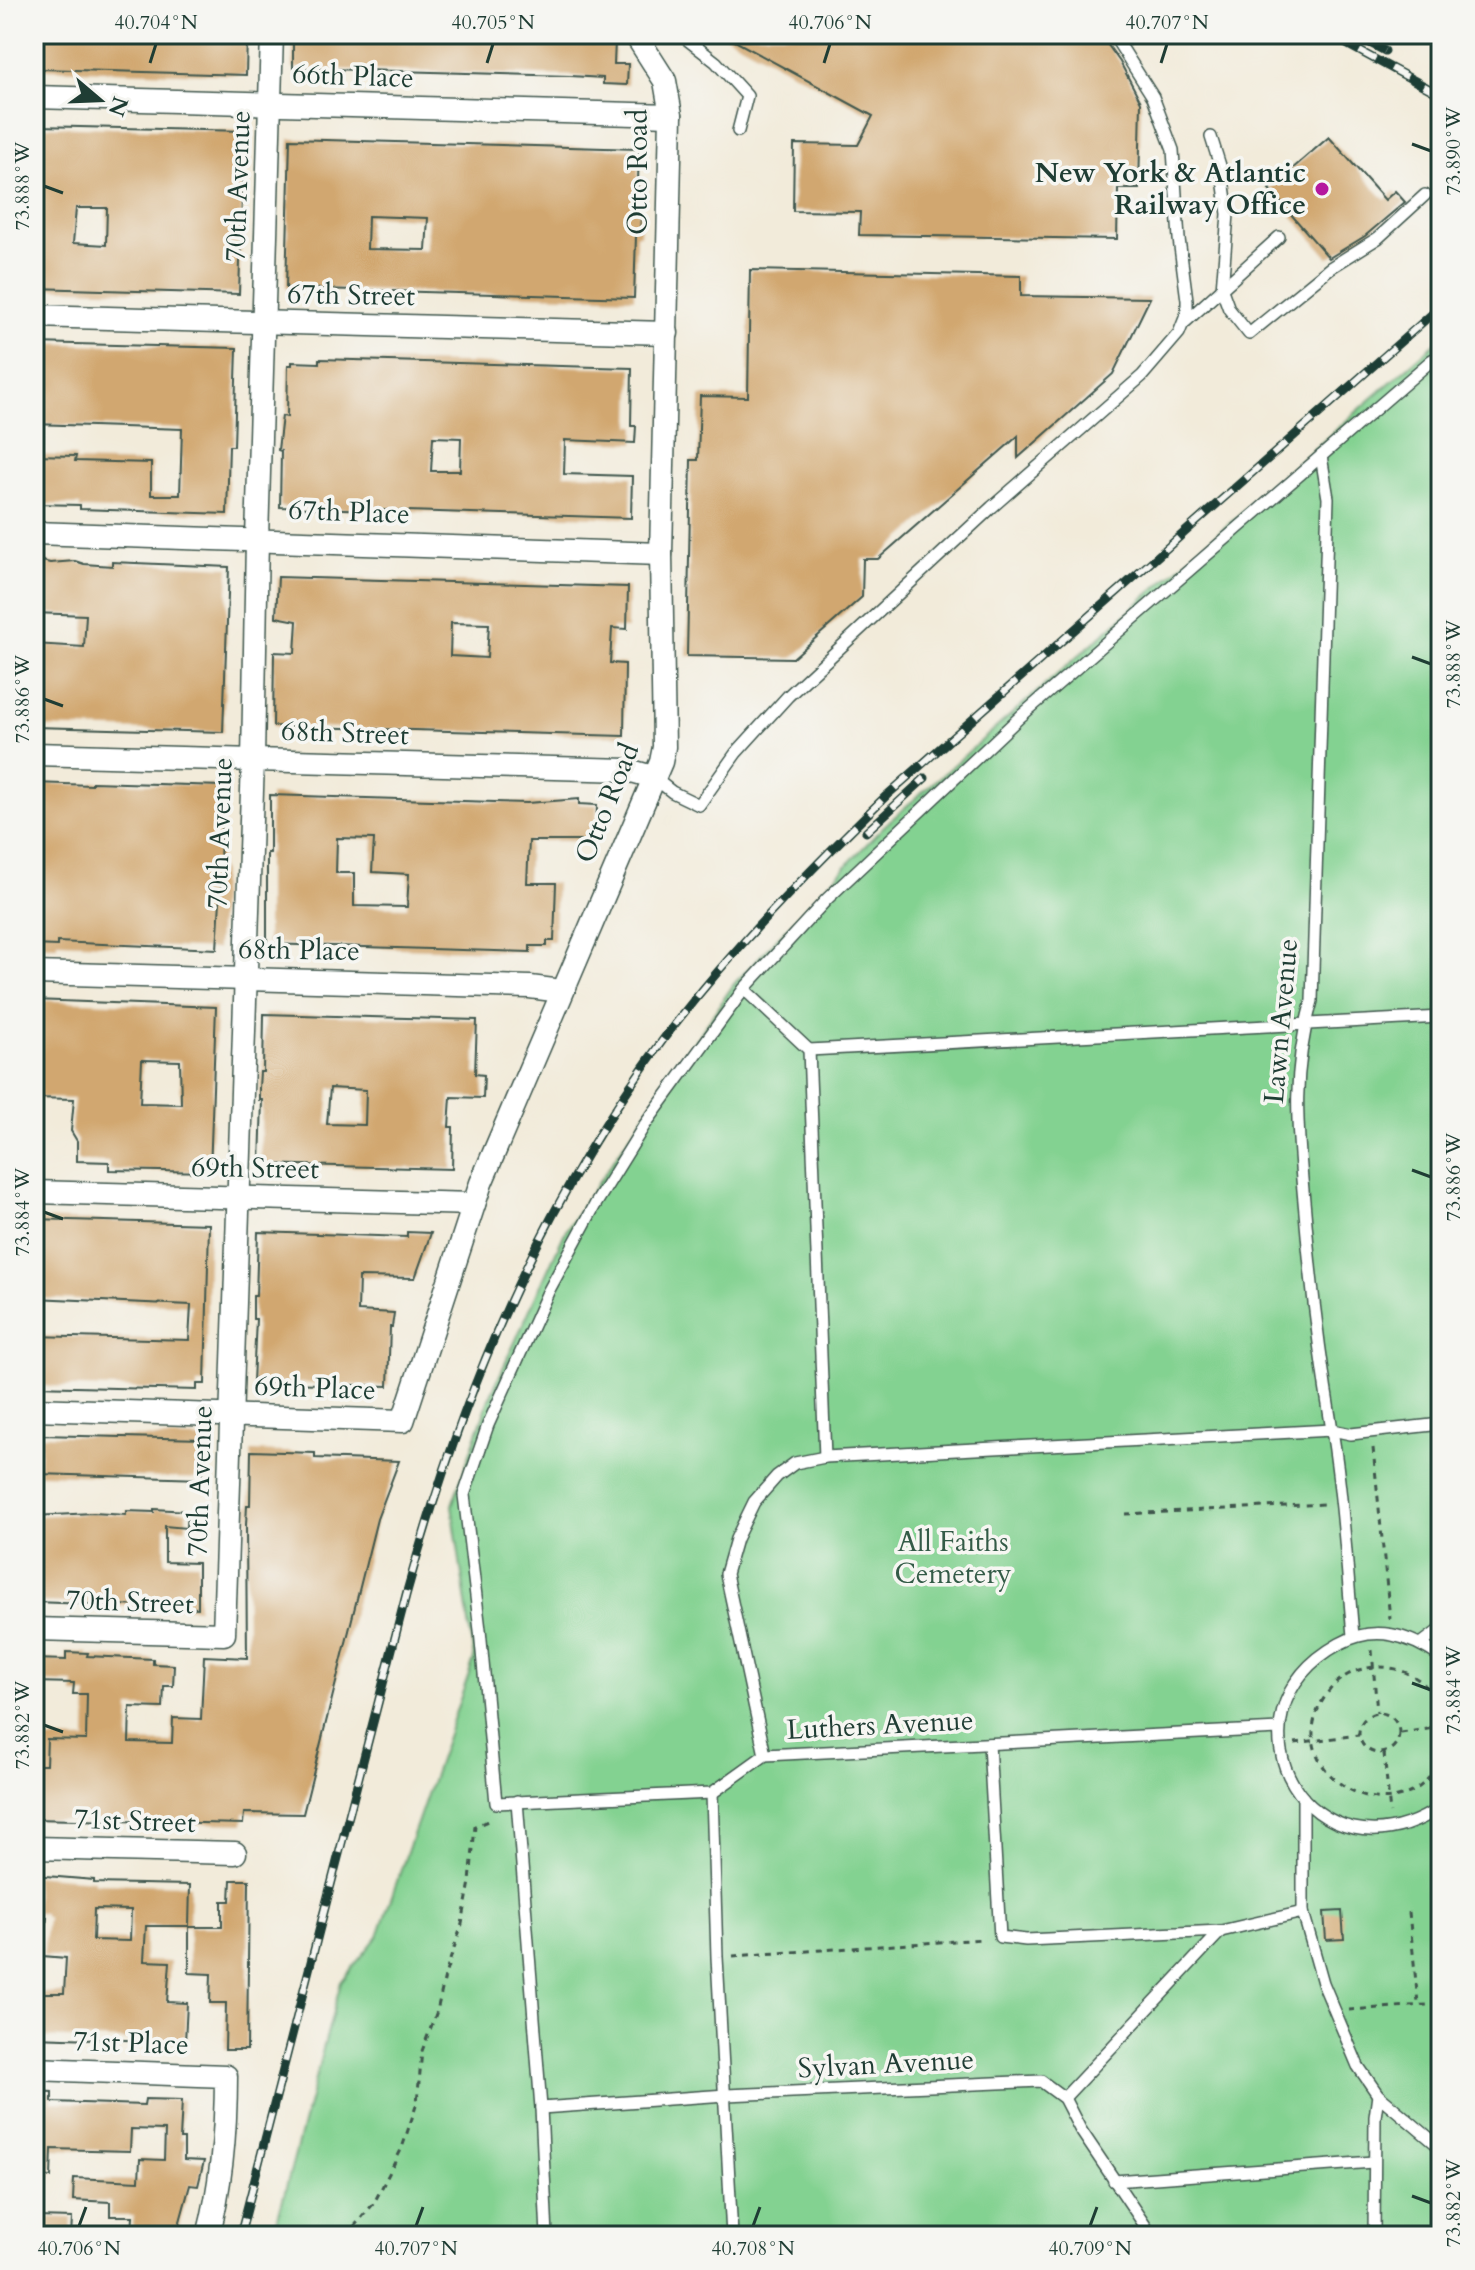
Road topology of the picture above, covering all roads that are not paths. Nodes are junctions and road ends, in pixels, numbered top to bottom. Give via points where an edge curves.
1 (272, 34) edge
2 (635, 34) edge
3 (680, 34) edge
4 (1113, 34) edge
5 (34, 97) edge
6 (271, 104) junction
7 (671, 115) junction
8 (738, 131) dead end
9 (1211, 137) dead end
10 (1425, 195) dead end
11 (1279, 237) dead end
12 (1222, 290) junction
13 (34, 316) edge
14 (264, 323) junction
15 (1184, 324) junction
16 (667, 333) junction
17 (1441, 356) edge
18 (1321, 456) junction
19 (34, 533) edge
20 (257, 539) junction
21 (661, 554) junction
22 (34, 754) edge
23 (253, 760) junction
24 (653, 777) junction
25 (34, 973) edge
26 (245, 977) junction
27 (744, 989) junction
28 (561, 991) junction
29 (1441, 1017) edge
30 (1305, 1024) junction
31 (809, 1050) junction
32 (34, 1192) edge
33 (239, 1198) junction
34 (474, 1204) junction
35 (34, 1409) edge
36 (232, 1415) junction
37 (403, 1421) joint
38 (1441, 1424) edge
39 (1332, 1430) junction
40 (825, 1457) junction
41 (34, 1629) edge
42 (1441, 1629) edge
43 (224, 1634) joint
44 (1353, 1636) junction
45 (1421, 1644) junction
46 (1441, 1657) edge
47 (1279, 1729) junction
48 (989, 1744) junction
49 (765, 1755) junction
50 (712, 1793) junction
51 (1303, 1798) junction
52 (517, 1801) junction
53 (1441, 1807) edge
54 (34, 1848) edge
55 (235, 1853) dead end
56 (1303, 1912) junction
57 (1221, 1931) junction
58 (34, 2069) edge
59 (726, 2095) junction
60 (1378, 2095) junction
61 (1064, 2098) junction
62 (541, 2108) junction
63 (1441, 2148) edge
64 (1373, 2162) junction
65 (1114, 2181) junction
66 (208, 2236) edge
67 (547, 2236) edge
68 (732, 2236) edge
69 (1152, 2236) edge
70 (1374, 2236) edge

1 - 6 street, 70th Avenue
2 - 7 street, Otto Road via 665,81
3 - 8 lane via 747,96
4 - 15 lane via 1153,97 1173,150 1187,300
5 - 6 street, 66th Place
6 - 7 street, 66th Place
6 - 14 street, 70th Avenue
7 - 16 street, Otto Road
9 - 12 lane via 1228,214
10 - 12 lane via 1378,238 1330,268 1249,334
11 - 12 lane
12 - 15 lane
13 - 14 street, 67th Street
14 - 16 street, 67th Street
14 - 20 street, 70th Avenue
15 - 24 lane via 1142,376 779,705 699,805
16 - 21 street, Otto Road
17 - 18 lane
18 - 27 lane via 1021,716 827,899
18 - 30 lane, Lawn Avenue via 1328,498 1312,1001
19 - 20 street, 67th Place
20 - 21 street, 67th Place
20 - 23 street, 70th Avenue
21 - 24 street, Otto Road via 664,747
22 - 23 street, 68th Street
23 - 24 street, 68th Street via 628,770
23 - 26 street, 70th Avenue
24 - 28 street, Otto Road
25 - 26 street, 68th Place
26 - 28 street, 68th Place
26 - 33 street, 70th Avenue
27 - 31 lane
27 - 52 lane via 644,1126 595,1205 512,1370 464,1495 496,1803
28 - 34 street, Otto Road
29 - 30 lane
30 - 31 lane
30 - 39 lane, Lawn Avenue via 1296,1115
31 - 40 lane
32 - 33 street, 69th Street
33 - 34 street, 69th Street
33 - 36 street, 70th Avenue
34 - 37 street, Otto Road
35 - 36 street, 69th Place
36 - 37 street, 69th Place
36 - 43 street, 70th Avenue
38 - 39 lane via 1351,1434
39 - 40 lane
39 - 44 lane, Lawn Avenue
40 - 49 lane via 795,1463 754,1502 726,1574
41 - 43 street, 70th Street
42 - 45 lane
44 - 45 lane via 1391,1633
44 - 47 lane via 1302,1672 1286,1699
45 - 46 lane
47 - 48 lane, Luthers Avenue
47 - 51 lane via 1289,1778
48 - 49 lane, Luthers Avenue
48 - 57 lane via 1000,1937
49 - 50 lane, Luthers Avenue
50 - 52 lane
50 - 59 lane
51 - 53 lane via 1321,1815 1368,1831 1393,1830
51 - 56 lane
52 - 62 lane
54 - 55 street, 71st Street
56 - 57 lane
56 - 60 lane via 1323,1983 1358,2066
57 - 61 lane
58 - 66 street, 71st Place via 226,2076 225,2142
59 - 61 lane, Sylvan Avenue via 1041,2081
59 - 62 lane, Sylvan Avenue
59 - 68 lane
60 - 63 lane
60 - 64 lane
61 - 65 lane
62 - 67 lane
64 - 65 lane
64 - 70 lane
65 - 69 lane

